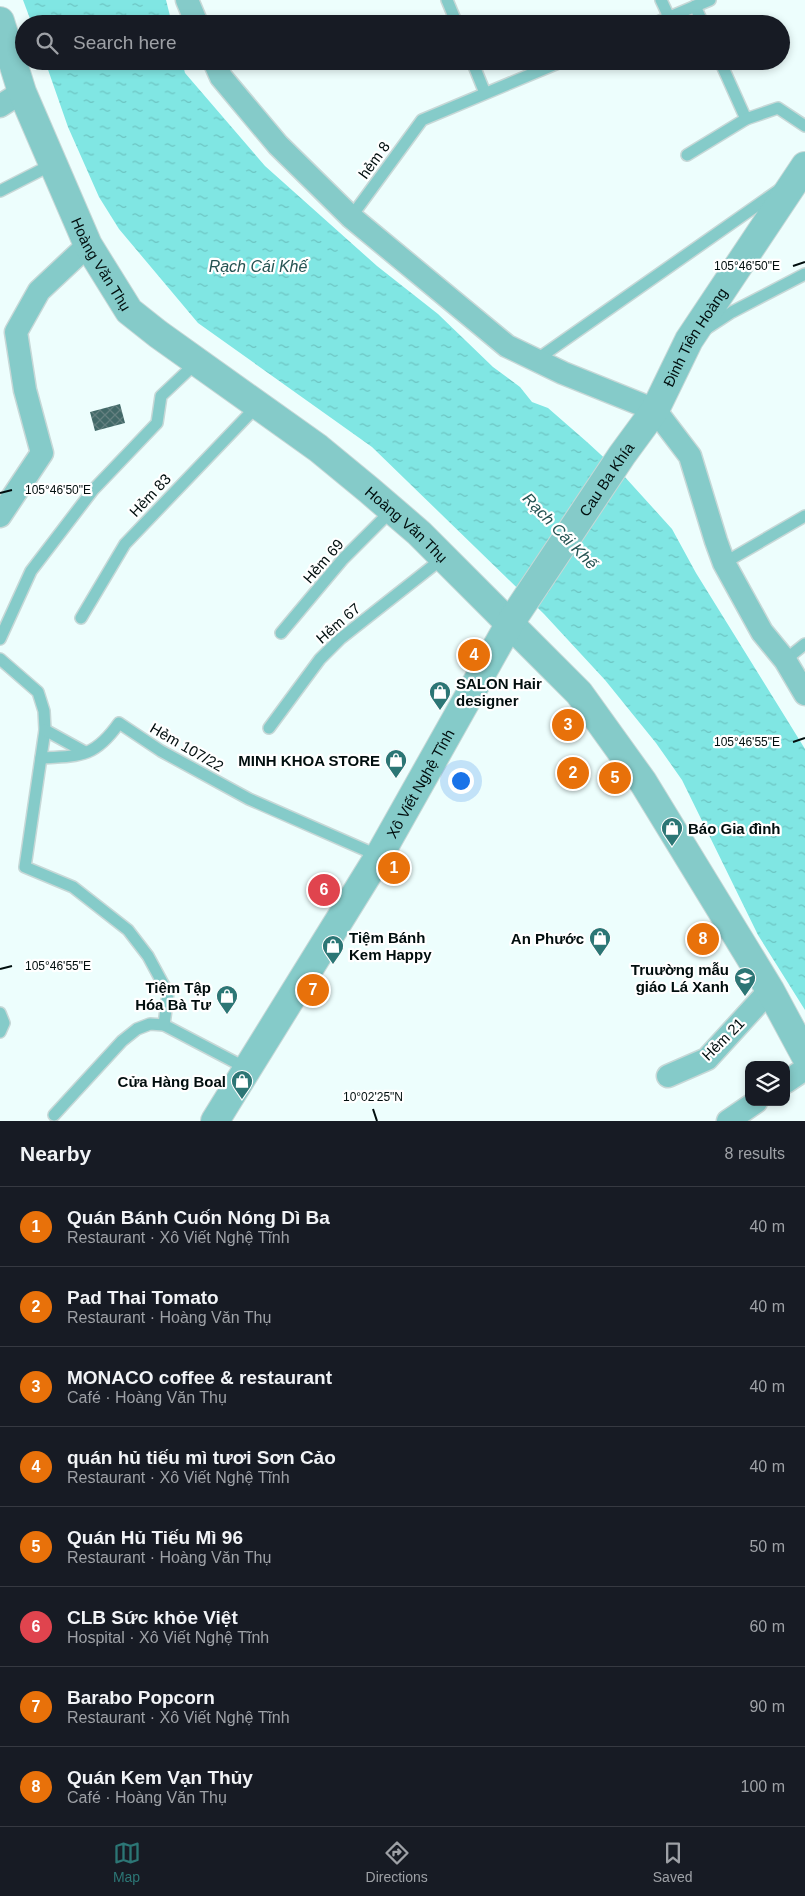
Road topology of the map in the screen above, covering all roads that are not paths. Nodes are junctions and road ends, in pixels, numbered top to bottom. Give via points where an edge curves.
1 (447, 0) edge
2 (661, 0) edge
3 (710, 0) edge
4 (696, 6) junction
5 (453, 15) edge
6 (668, 15) edge
7 (674, 15) edge
8 (700, 15) edge
9 (0, 21) edge
10 (218, 70) edge
11 (476, 70) edge
12 (541, 70) edge
13 (724, 70) edge
14 (485, 93) junction
15 (11, 99) edge
16 (746, 119) junction
17 (805, 126) edge
18 (687, 155) dead end
19 (53, 164) junction
20 (803, 172) edge
21 (0, 191) edge
22 (350, 217) junction
23 (88, 245) junction
24 (805, 274) edge
25 (690, 340) junction
26 (536, 360) junction
27 (197, 362) junction
28 (258, 405) junction
29 (654, 410) junction
30 (392, 511) junction
31 (0, 516) edge
32 (805, 516) edge
33 (443, 558) junction
34 (724, 563) junction
35 (81, 618) dead end
36 (512, 619) junction
37 (282, 633) dead end
38 (0, 639) edge
39 (805, 644) edge
40 (0, 659) edge
41 (784, 660) junction
42 (805, 694) edge
43 (269, 728) dead end
44 (45, 730) junction
45 (85, 752) junction
46 (41, 758) junction
47 (379, 856) junction
48 (770, 990) junction
49 (0, 1013) edge
50 (164, 1025) junction
51 (0, 1032) edge
52 (805, 1055) edge
53 (248, 1069) junction
54 (805, 1069) edge
55 (668, 1076) dead end
56 (790, 1079) edge
57 (750, 1106) edge
58 (54, 1115) dead end
59 (215, 1121) edge
60 (728, 1121) edge

1 - 5 lane
2 - 6 lane
3 - 4 lane
4 - 7 lane
4 - 8 lane
9 - 15 street, Hoàng Văn Thụ
10 - 22 street via 278,145
11 - 14 lane
12 - 14 lane
13 - 16 lane
14 - 22 lane, hẻm 8 via 422,120
15 - 19 street, Hoàng Văn Thụ
16 - 17 lane via 778,108
16 - 18 lane
19 - 21 lane
19 - 23 street, Hoàng Văn Thụ
20 - 25 street, Đinh Tiên Hoàng
20 - 26 lane
22 - 26 street via 507,346
23 - 27 street, Hoàng Văn Thụ via 130,311
23 - 31 street via 39,291 16,332 25,390 42,453
24 - 25 lane via 732,312
25 - 29 street, Đinh Tiên Hoàng
26 - 29 street
27 - 28 street, Hoàng Văn Thụ
27 - 38 lane via 161,396 157,422 93,490 31,572
28 - 30 street, Hoàng Văn Thụ via 318,448
28 - 35 lane, Hẻm 83 via 125,544
29 - 34 street via 690,456
29 - 36 street, Cau Ba Khía
30 - 33 street, Hoàng Văn Thụ
30 - 37 lane, Hẻm 69 via 343,559
32 - 34 lane
33 - 36 street, Hoàng Văn Thụ
33 - 43 lane, Hẻm 67 via 340,639 320,659
34 - 41 street via 762,632
36 - 47 street, Xô Viết Nghệ Tĩnh
36 - 48 street, Hoàng Văn Thụ via 579,693 643,782
39 - 41 lane
40 - 44 lane via 38,692 44,710
41 - 42 street
44 - 45 lane
44 - 46 lane
45 - 46 lane, Hẻm 107/22
45 - 47 lane, Hẻm 107/22 via 107,739 119,723 161,751 249,799
46 - 50 lane via 25,867 73,886 128,930 148,956 168,994
47 - 53 street, Xô Viết Nghệ Tĩnh
48 - 52 street, Hoàng Văn Thụ
48 - 55 street, Hẻm 21 via 707,1059
49 - 51 lane via 4,1024
50 - 53 lane
50 - 58 lane via 150,1024 122,1041
53 - 59 street, Xô Viết Nghệ Tĩnh
54 - 56 street
57 - 60 street

